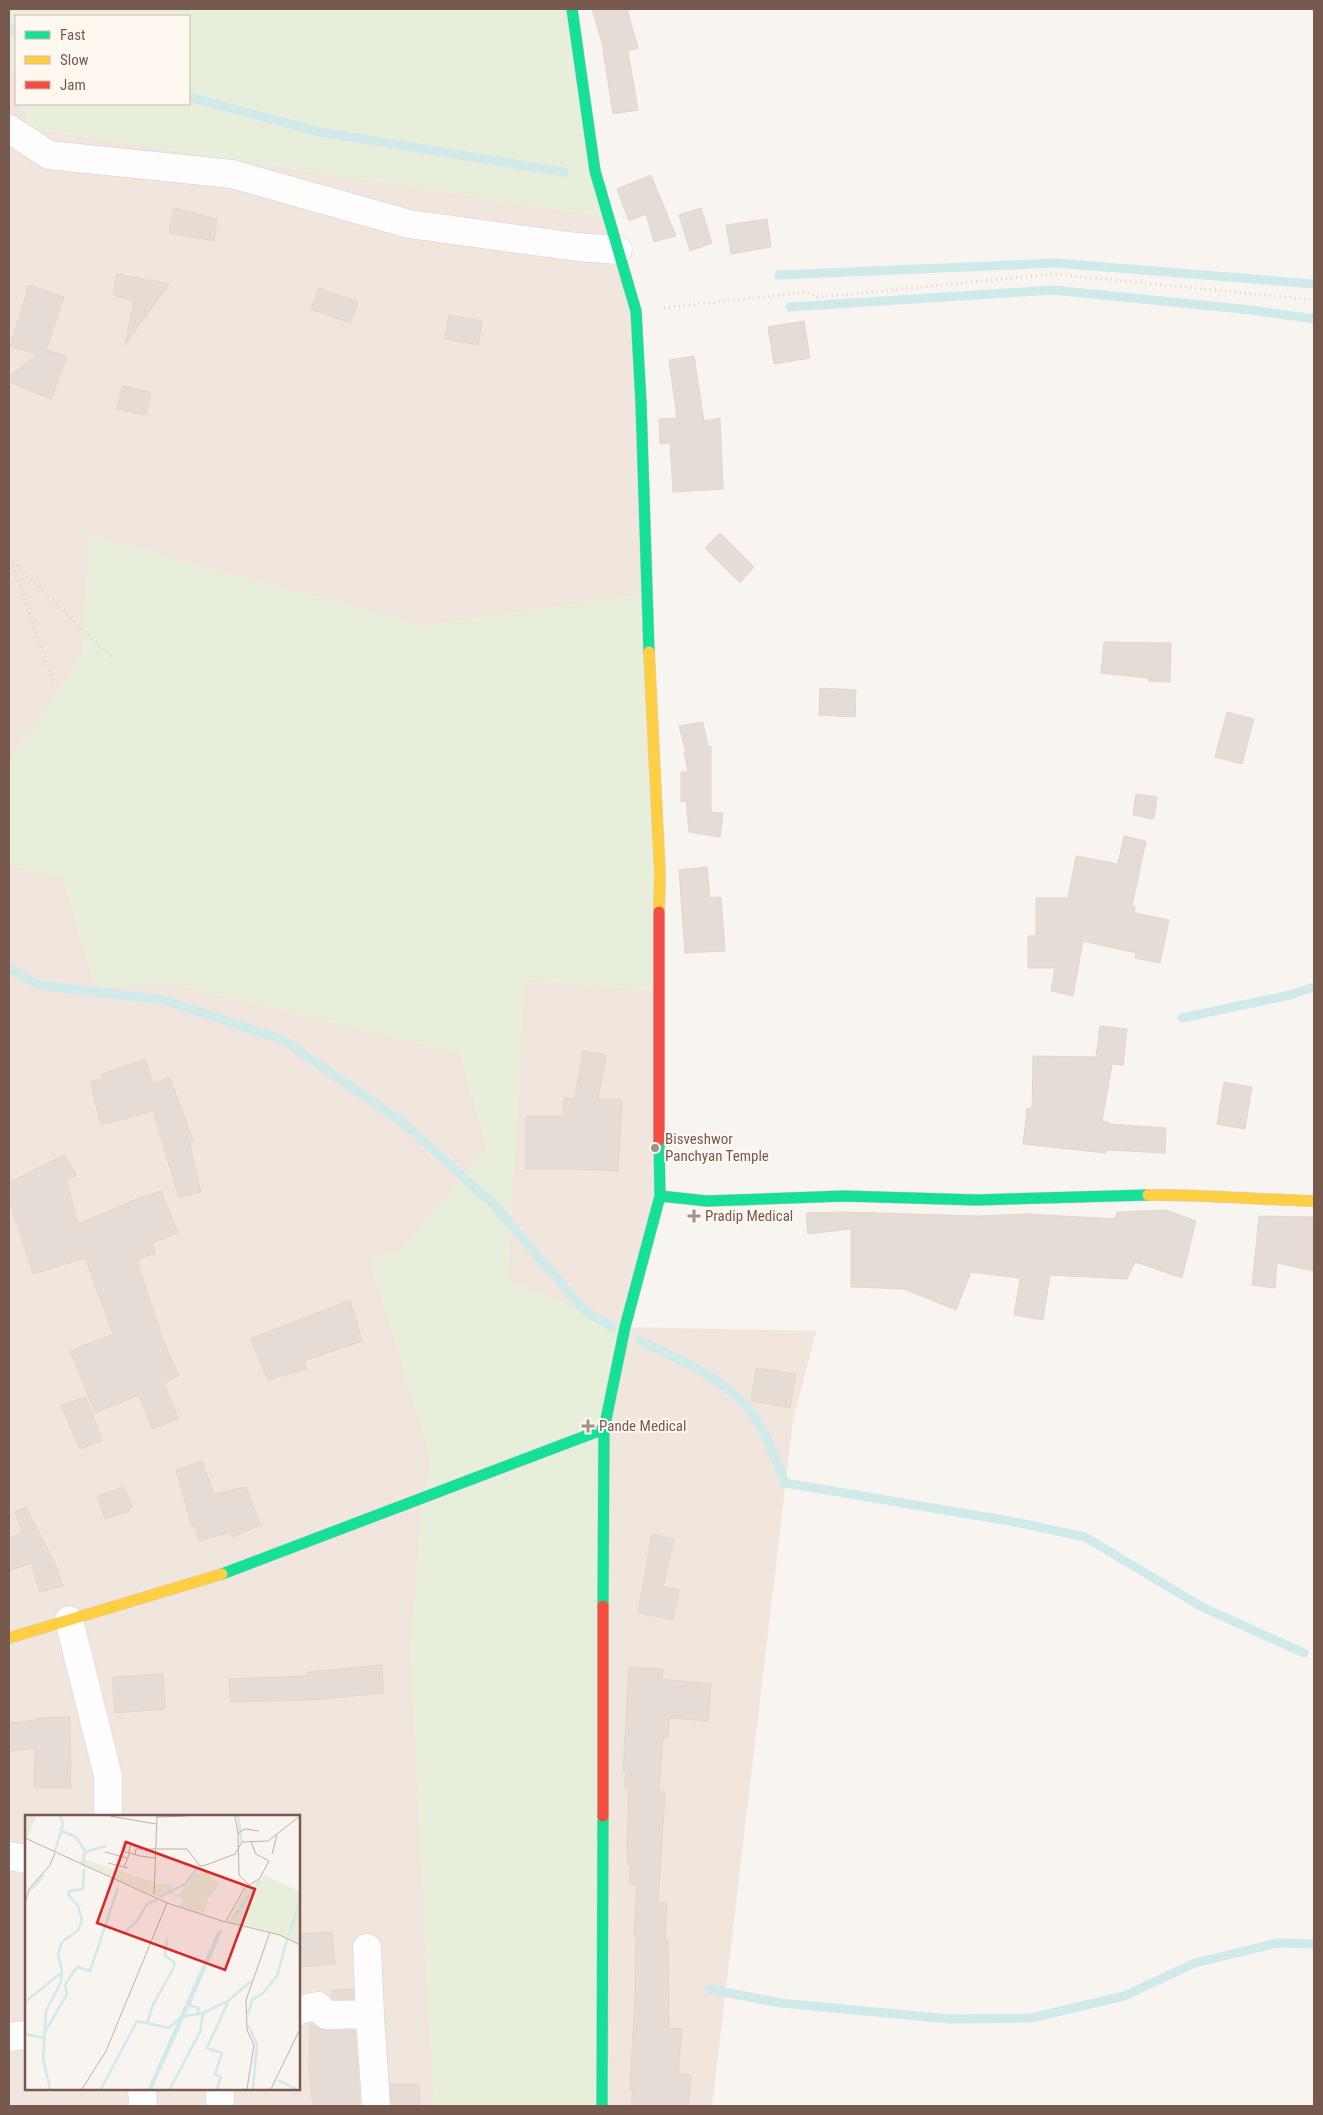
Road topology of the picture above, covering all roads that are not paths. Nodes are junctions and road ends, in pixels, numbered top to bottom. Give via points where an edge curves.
1 (572, 9) edge
2 (9, 129) edge
3 (618, 250) junction
4 (660, 1196) junction
5 (1314, 1201) edge
6 (604, 1429) junction
7 (69, 1620) junction
8 (9, 1638) edge
9 (108, 1815) edge
10 (9, 1856) edge
11 (25, 1859) edge
12 (367, 1948) dead end
13 (300, 2010) edge
14 (370, 2014) junction
15 (25, 2035) edge
16 (9, 2037) edge
17 (142, 2090) edge
18 (220, 2090) edge
19 (143, 2106) edge
20 (220, 2106) edge
21 (376, 2106) edge
22 (602, 2106) edge

1 - 3 street via 595,171
2 - 3 street via 49,155 232,174 409,224
3 - 4 street via 636,311 641,403 646,594 660,875
4 - 5 street via 707,1201 844,1196 977,1200 1193,1194
4 - 6 street via 625,1327
6 - 7 street via 232,1571
6 - 22 street
7 - 8 street
7 - 9 street via 108,1776
10 - 11 street
12 - 14 street
13 - 14 street via 318,2006 326,2016
14 - 21 street
15 - 16 street
17 - 19 street
18 - 20 street

